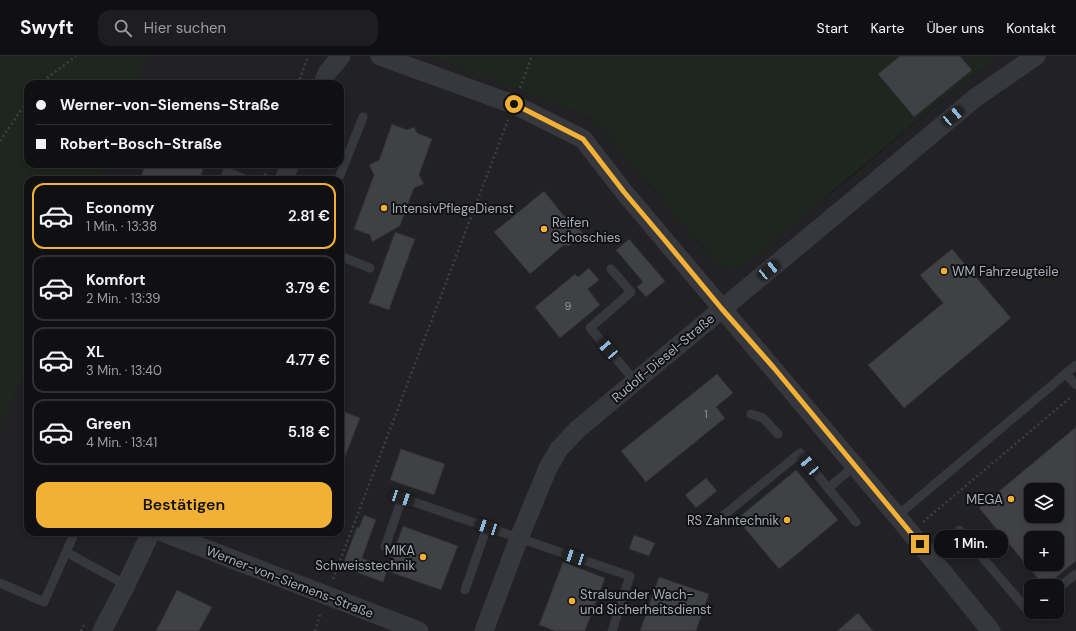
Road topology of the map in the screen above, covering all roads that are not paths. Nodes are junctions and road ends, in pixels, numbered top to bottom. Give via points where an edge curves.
1 (341, 56) edge
2 (380, 56) edge
3 (1036, 56) edge
4 (324, 80) edge
5 (364, 117) dead end
6 (344, 165) edge
7 (227, 172) edge
8 (237, 176) edge
9 (344, 258) edge
10 (370, 268) dead end
11 (611, 269) dead end
12 (722, 309) junction
13 (1076, 365) edge
14 (1066, 374) junction
15 (635, 381) junction
16 (1076, 385) edge
17 (752, 414) dead end
18 (778, 434) dead end
19 (855, 466) junction
20 (828, 488) junction
21 (724, 515) dead end
22 (897, 516) junction
23 (856, 522) dead end
24 (487, 527) junction
25 (959, 530) dead end
26 (73, 536) edge
27 (149, 536) edge
28 (172, 536) edge
29 (519, 538) junction
30 (385, 547) dead end
31 (66, 552) junction
32 (1076, 574) edge
33 (0, 583) edge
34 (1064, 583) edge
35 (126, 585) junction
36 (465, 590) dead end
37 (1024, 606) edge
38 (412, 630) edge
39 (102, 631) edge
40 (484, 631) edge
41 (612, 631) edge
42 (991, 631) edge

1 - 4 street
2 - 12 street via 514,104 583,139
3 - 12 street, Rudolf-Diesel-Straße via 975,98
5 - 6 lane
7 - 8 lane
9 - 10 lane
11 - 15 lane via 631,292 590,328
12 - 15 street, Rudolf-Diesel-Straße
12 - 19 street
13 - 14 lane
14 - 16 lane
14 - 22 lane
15 - 29 street, Rudolf-Diesel-Straße via 578,429 559,449 548,468
17 - 18 lane via 763,418
19 - 20 lane
19 - 22 street
20 - 21 lane via 800,453
20 - 23 lane
22 - 42 street
24 - 29 lane
24 - 30 lane via 402,498
24 - 36 lane
25 - 37 lane
26 - 31 lane
27 - 35 street
28 - 38 street, Werner-von-Siemens-Straße
29 - 40 street, Rudolf-Diesel-Straße
29 - 41 lane via 630,576
31 - 33 lane via 44,602
31 - 35 lane
32 - 34 lane
35 - 39 street

